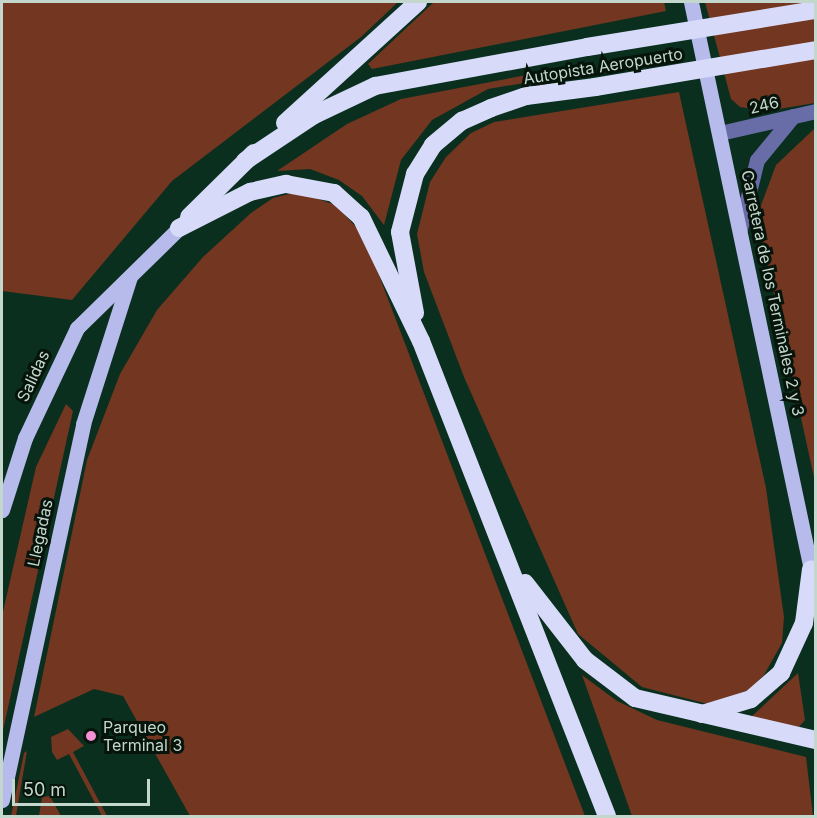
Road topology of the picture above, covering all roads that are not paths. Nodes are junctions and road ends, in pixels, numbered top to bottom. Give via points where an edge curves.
1 (417, 2) edge
2 (691, 2) edge
3 (816, 10) edge
4 (816, 51) edge
5 (816, 111) edge
6 (793, 116) junction
7 (720, 134) junction
8 (245, 161) junction
9 (179, 228) junction
10 (741, 229) junction
11 (130, 277) junction
12 (421, 341) junction
13 (2, 510) edge
14 (811, 569) junction
15 (514, 570) junction
16 (816, 594) edge
17 (696, 716) junction
18 (816, 740) edge
19 (2, 800) edge
20 (608, 816) edge

1 - 8 highway
2 - 7 main road, Carretera de los Terminales 2 y 3
3 - 8 highway, Autopista Aeropuerto, bridge via 375,86 314,115
4 - 12 highway, Autopista Aeropuerto, bridge via 526,96 462,121 433,145 415,174 400,232
5 - 6 street, 246
6 - 7 street, 246
6 - 10 street via 775,134 748,179
7 - 10 main road, Carretera de los Terminales 2 y 3
8 - 9 highway
9 - 11 main road, Salidas
9 - 12 highway via 276,185 307,185 334,193 365,224
10 - 14 main road, Carretera de los Terminales 2 y 3
11 - 13 main road, Salidas via 77,328 57,363
11 - 19 main road, Llegadas via 82,424
12 - 15 highway
14 - 16 main road, Carretera de los Terminales 2 y 3
14 - 17 highway via 804,623 781,673 751,699
15 - 17 highway via 585,660 605,678 635,698
15 - 20 highway
17 - 18 highway

